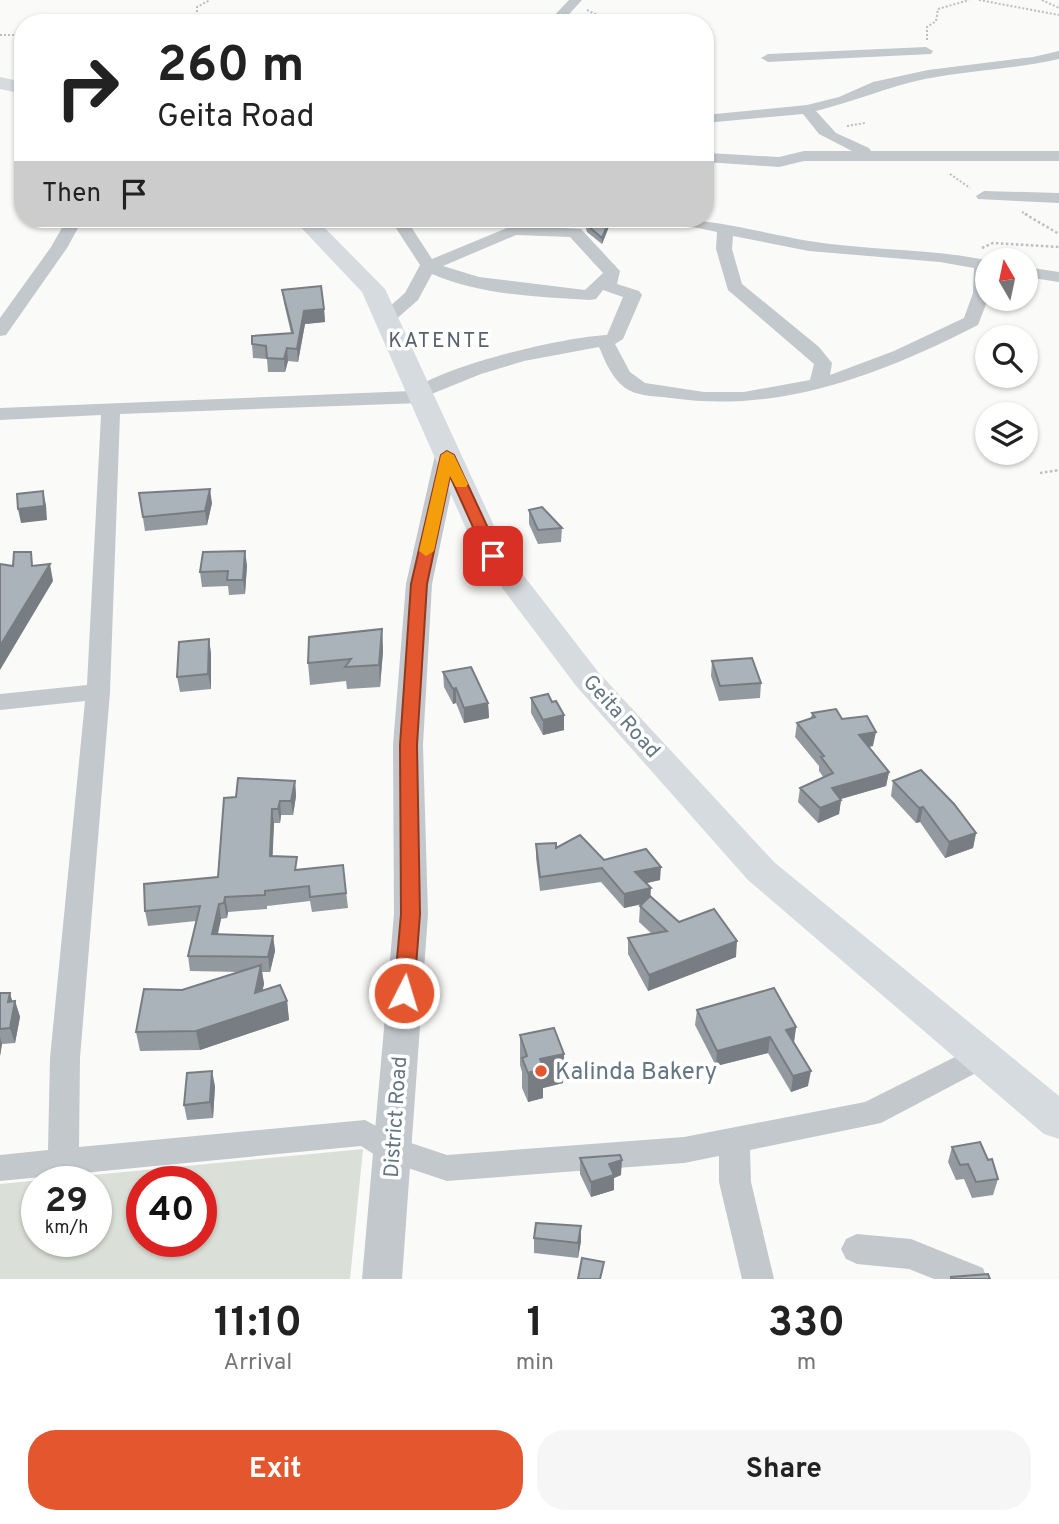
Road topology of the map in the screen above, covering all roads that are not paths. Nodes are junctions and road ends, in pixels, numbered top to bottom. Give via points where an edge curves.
1 (575, 1) edge
2 (563, 14) edge
3 (926, 51) road end
4 (768, 58) dead end
5 (1057, 58) edge
6 (807, 109) junction
7 (714, 118) edge
8 (1059, 156) edge
9 (891, 157) junction
10 (714, 158) edge
11 (984, 196) dead end
12 (1059, 198) edge
13 (70, 228) edge
14 (313, 228) edge
15 (404, 228) edge
16 (714, 228) edge
17 (725, 230) junction
18 (975, 263) edge
19 (430, 266) junction
20 (1038, 274) edge
21 (609, 277) junction
22 (1059, 277) edge
23 (975, 312) edge
24 (387, 317) junction
25 (0, 331) edge
26 (604, 340) junction
27 (819, 382) junction
28 (420, 395) junction
29 (111, 408) junction
30 (0, 414) edge
31 (447, 455) junction
32 (99, 692) junction
33 (0, 702) edge
34 (981, 1057) junction
35 (1059, 1121) edge
36 (735, 1140) junction
37 (392, 1150) junction
38 (63, 1163) junction
39 (0, 1168) edge
40 (857, 1249) dead end
41 (382, 1279) edge
42 (758, 1279) edge
43 (971, 1279) edge

1 - 2 street
3 - 4 street
5 - 6 street via 928,74
6 - 7 street
6 - 9 street via 817,126 837,141
8 - 9 street
9 - 10 street via 804,156 779,162
11 - 12 street
13 - 25 street
14 - 24 main road, Geita Road via 373,289
15 - 19 street
16 - 17 street
17 - 18 street via 847,251
17 - 27 street via 724,249 734,286 813,351 823,363
19 - 21 street via 507,287 590,295
19 - 21 street via 514,230 575,232 612,271
19 - 24 street via 412,296
20 - 22 street
21 - 26 street via 608,286 634,295 614,339
23 - 27 street via 972,321 879,363
24 - 28 main road, Geita Road
26 - 27 street via 624,376 635,386 687,397 759,396
26 - 28 street via 474,370
28 - 29 street
28 - 31 main road, Geita Road
29 - 30 street
29 - 32 street
31 - 34 main road, Geita Road via 493,556 588,680 761,871
31 - 37 street, District Road via 419,584 408,745 411,914
32 - 33 street
32 - 38 street via 65,1058
34 - 35 main road, Geita Road
34 - 36 street via 870,1114
36 - 37 street via 684,1150 447,1168
36 - 42 street via 735,1182
37 - 38 street via 365,1133
37 - 41 street, District Road
38 - 39 street
40 - 43 street via 911,1254

